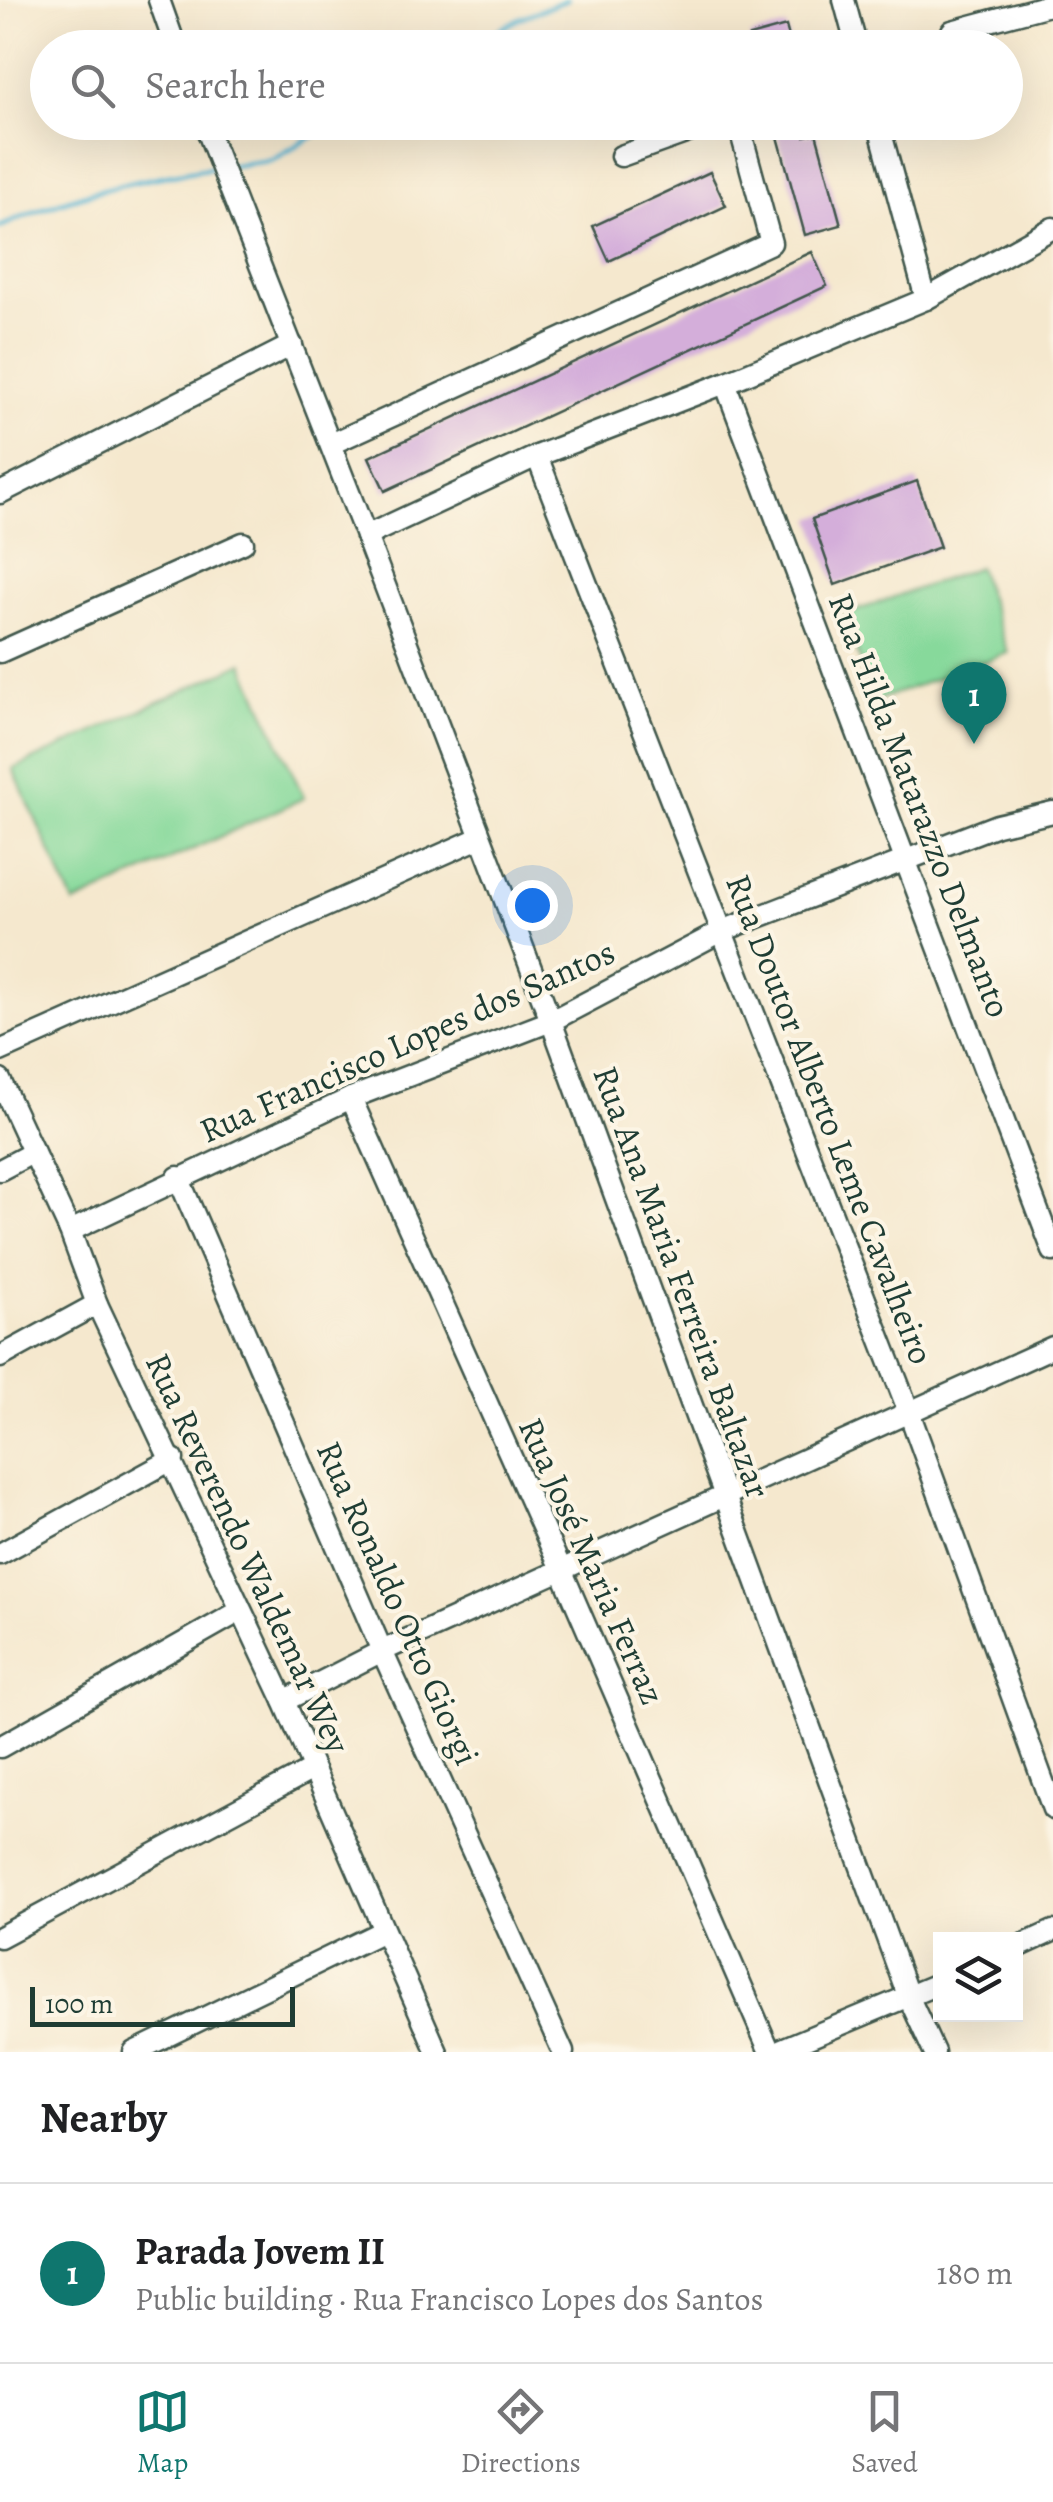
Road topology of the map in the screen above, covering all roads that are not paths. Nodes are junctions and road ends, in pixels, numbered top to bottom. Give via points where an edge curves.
1 (844, 0) edge
2 (161, 1) edge
3 (1053, 4) edge
4 (170, 30) edge
5 (853, 30) edge
6 (956, 30) edge
7 (211, 140) edge
8 (666, 140) edge
9 (743, 140) edge
10 (883, 140) edge
11 (621, 156) dead end
12 (1053, 228) edge
13 (926, 299) junction
14 (292, 345) junction
15 (725, 383) junction
16 (330, 444) junction
17 (537, 456) junction
18 (0, 492) edge
19 (366, 536) junction
20 (242, 543) dead end
21 (0, 652) edge
22 (1053, 812) edge
23 (479, 838) junction
24 (907, 860) junction
25 (722, 931) junction
26 (551, 1021) junction
27 (0, 1052) edge
28 (0, 1080) edge
29 (351, 1098) junction
30 (34, 1152) junction
31 (0, 1170) edge
32 (178, 1177) junction
33 (70, 1232) junction
34 (1053, 1251) edge
35 (97, 1304) junction
36 (1053, 1346) edge
37 (0, 1357) edge
38 (909, 1412) junction
39 (172, 1459) junction
40 (726, 1494) junction
41 (0, 1554) edge
42 (561, 1569) junction
43 (240, 1611) junction
44 (382, 1650) junction
45 (284, 1702) junction
46 (0, 1747) edge
47 (312, 1770) junction
48 (1053, 1809) edge
49 (383, 1931) junction
50 (1053, 1931) edge
51 (0, 1938) edge
52 (1023, 1945) edge
53 (933, 1986) edge
54 (909, 1998) junction
55 (134, 2052) edge
56 (436, 2052) edge
57 (563, 2052) edge
58 (772, 2052) edge
59 (934, 2052) edge

1 - 5 street
2 - 4 street
3 - 6 street
7 - 14 street, Rua Ana Maria Ferreira Baltazar
8 - 11 street
9 - 16 street via 771,242
10 - 13 street
12 - 13 street
13 - 15 street
14 - 16 street, Rua Ana Maria Ferreira Baltazar
14 - 18 street
15 - 17 street
15 - 24 street, Rua Hilda Matarazzo Delmanto
16 - 19 street, Rua Ana Maria Ferreira Baltazar
17 - 19 street
17 - 25 street, Rua Doutor Alberto Leme Cavalheiro
19 - 23 street, Rua Ana Maria Ferreira Baltazar
20 - 21 street
22 - 24 street, Rua Francisco Lopes dos Santos via 997,825
23 - 26 street, Rua Ana Maria Ferreira Baltazar
23 - 27 street
24 - 25 street, Rua Francisco Lopes dos Santos
24 - 34 street, Rua Hilda Matarazzo Delmanto
25 - 26 street, Rua Francisco Lopes dos Santos
25 - 38 street, Rua Doutor Alberto Leme Cavalheiro
26 - 29 street, Rua Francisco Lopes dos Santos
26 - 40 street, Rua Ana Maria Ferreira Baltazar
28 - 30 street, Rua Reverendo Waldemar Wey
29 - 32 street, Rua Francisco Lopes dos Santos
29 - 42 street, Rua José Maria Ferraz
30 - 31 street
30 - 33 street, Rua Reverendo Waldemar Wey
32 - 33 street, Rua Francisco Lopes dos Santos
32 - 44 street, Rua Ronaldo Otto Giorgi
33 - 35 street, Rua Reverendo Waldemar Wey
35 - 37 street
35 - 39 street, Rua Reverendo Waldemar Wey
36 - 38 street
38 - 40 street
38 - 48 street, Rua Doutor Alberto Leme Cavalheiro
39 - 41 street
39 - 43 street, Rua Reverendo Waldemar Wey
40 - 42 street
40 - 54 street, Rua Ana Maria Ferreira Baltazar
42 - 44 street
42 - 58 street, Rua José Maria Ferraz
43 - 45 street, Rua Reverendo Waldemar Wey
43 - 46 street
44 - 45 street
44 - 57 street, Rua Ronaldo Otto Giorgi
45 - 47 street, Rua Reverendo Waldemar Wey
47 - 49 street, Rua Reverendo Waldemar Wey
47 - 51 street
49 - 55 street
49 - 56 street, Rua Reverendo Waldemar Wey
50 - 52 street
53 - 54 street
54 - 58 street
54 - 59 street, Rua Ana Maria Ferreira Baltazar

